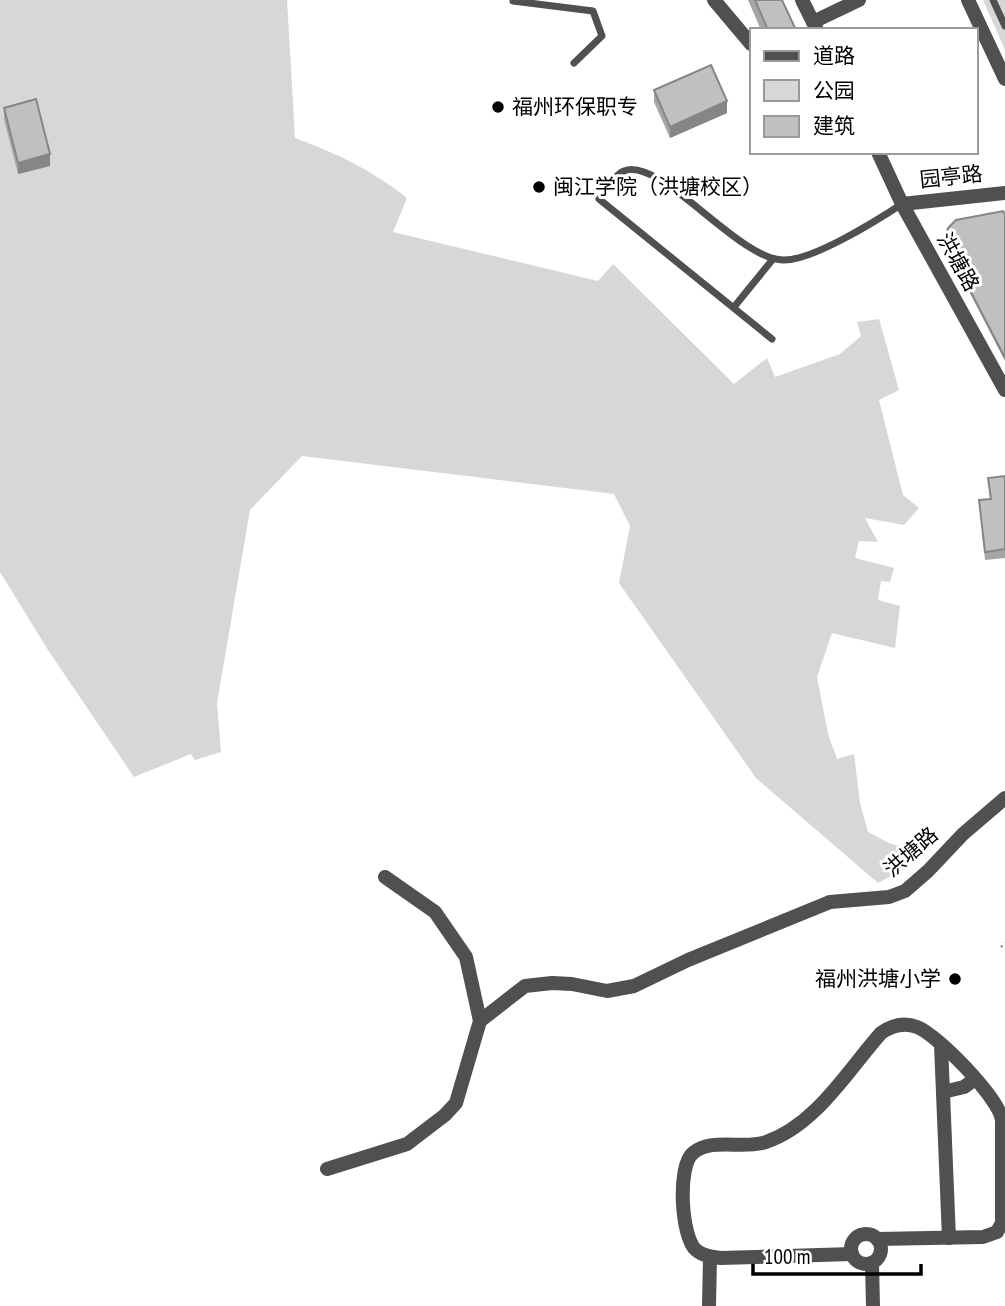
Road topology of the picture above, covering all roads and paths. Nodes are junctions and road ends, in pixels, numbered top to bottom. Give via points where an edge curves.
1 (714, 0) edge
2 (802, 0) edge
3 (859, 0) edge
4 (968, 0) edge
5 (993, 0) edge
6 (513, 1) edge
7 (554, 3) edge
8 (815, 26) edge
9 (1005, 26) edge
10 (750, 43) edge
11 (574, 63) dead end
12 (1005, 79) edge
13 (879, 154) edge
14 (1005, 193) edge
15 (902, 204) junction
16 (773, 258) junction
17 (734, 307) junction
18 (772, 339) dead end
19 (1005, 390) edge
20 (1005, 798) edge
21 (386, 877) dead end
22 (1005, 943) edge
23 (1001, 947) dead end
24 (480, 1021) junction
25 (942, 1045) junction
26 (975, 1079) junction
27 (943, 1092) junction
28 (327, 1169) dead end
29 (949, 1238) junction
30 (877, 1239) junction
31 (710, 1257) junction
32 (863, 1260) junction
33 (709, 1306) edge
34 (863, 1306) edge
35 (873, 1306) edge

1 - 10 street
2 - 8 street
3 - 8 street
4 - 12 street
5 - 9 lane
6 - 7 lane
7 - 11 lane via 593,11 602,36
13 - 15 street, 洪塘路
14 - 15 street, 园亭路
15 - 16 lane via 803,258
15 - 19 street, 洪塘路
16 - 17 lane
16 - 17 lane via 753,251 659,179 629,170 612,183 600,199
17 - 18 lane
20 - 24 street, 洪塘路 via 901,893 830,902 634,986 607,991 572,984 525,986
21 - 24 street via 435,912 466,957
22 - 23 path
24 - 28 street via 456,1103 445,1115 407,1144
25 - 26 street
25 - 27 street
25 - 31 street via 916,1026 888,1028 840,1085 785,1132 764,1143 710,1146 693,1153 684,1178 687,1232 696,1250
26 - 27 street
26 - 29 street via 1001,1114 1002,1223 991,1235
27 - 29 street
29 - 30 street
30 - 32 street via 881,1252
30 - 32 street via 859,1237 853,1244
31 - 32 street
31 - 33 street
32 - 34 street
32 - 35 street

